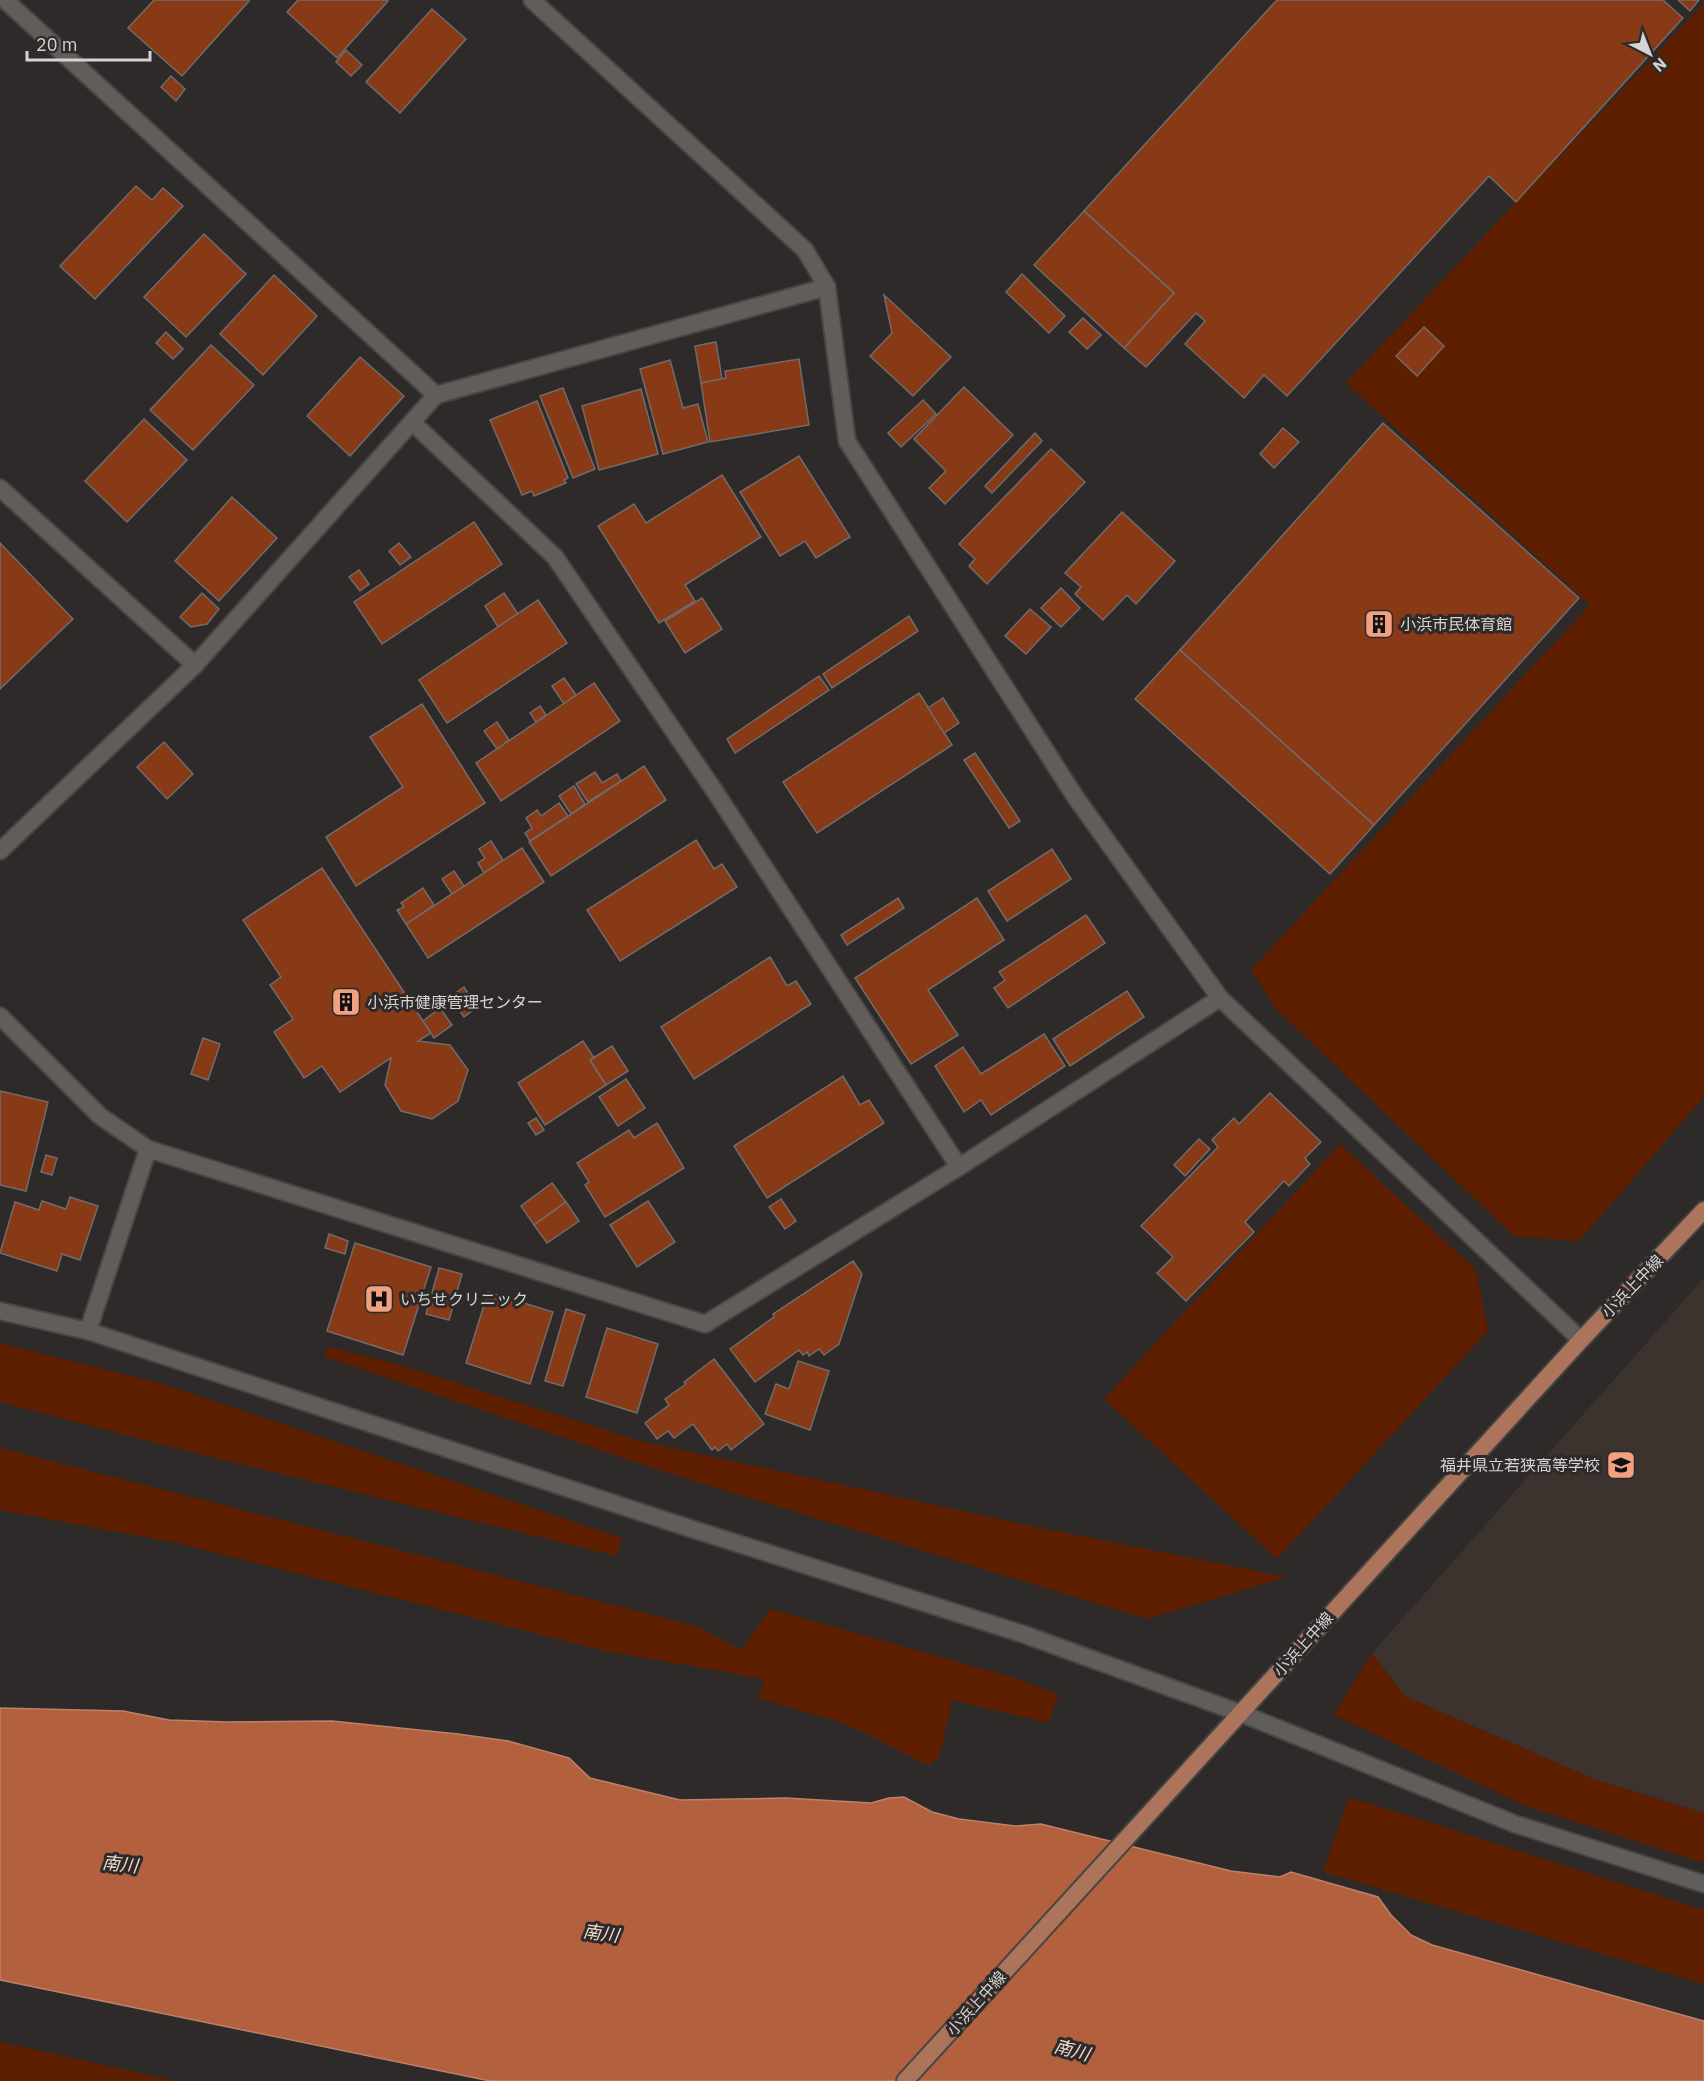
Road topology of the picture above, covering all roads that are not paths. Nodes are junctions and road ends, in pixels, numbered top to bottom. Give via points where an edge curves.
1 (5, 0) edge
2 (532, 0) edge
3 (827, 287) junction
4 (436, 395) junction
5 (412, 422) junction
6 (0, 488) edge
7 (195, 664) junction
8 (0, 851) edge
9 (1220, 998) junction
10 (0, 1016) edge
11 (148, 1149) junction
12 (959, 1167) junction
13 (1704, 1210) edge
14 (0, 1311) edge
15 (88, 1331) junction
16 (1581, 1340) junction
17 (1240, 1713) junction
18 (1704, 1884) edge
19 (905, 2081) edge

1 - 4 street
2 - 3 street via 806,250
3 - 4 street
3 - 9 street via 847,441 1076,798
4 - 5 street
5 - 7 street
5 - 12 street via 555,557 716,793
6 - 7 street
7 - 8 street
9 - 12 street
9 - 16 street
10 - 11 street via 100,1116
11 - 12 street via 705,1324
11 - 15 street
13 - 16 main road, 小浜上中線
14 - 15 street
15 - 17 street via 1023,1634
16 - 17 main road, 小浜上中線
17 - 18 street via 1515,1824
17 - 19 main road, 小浜上中線

